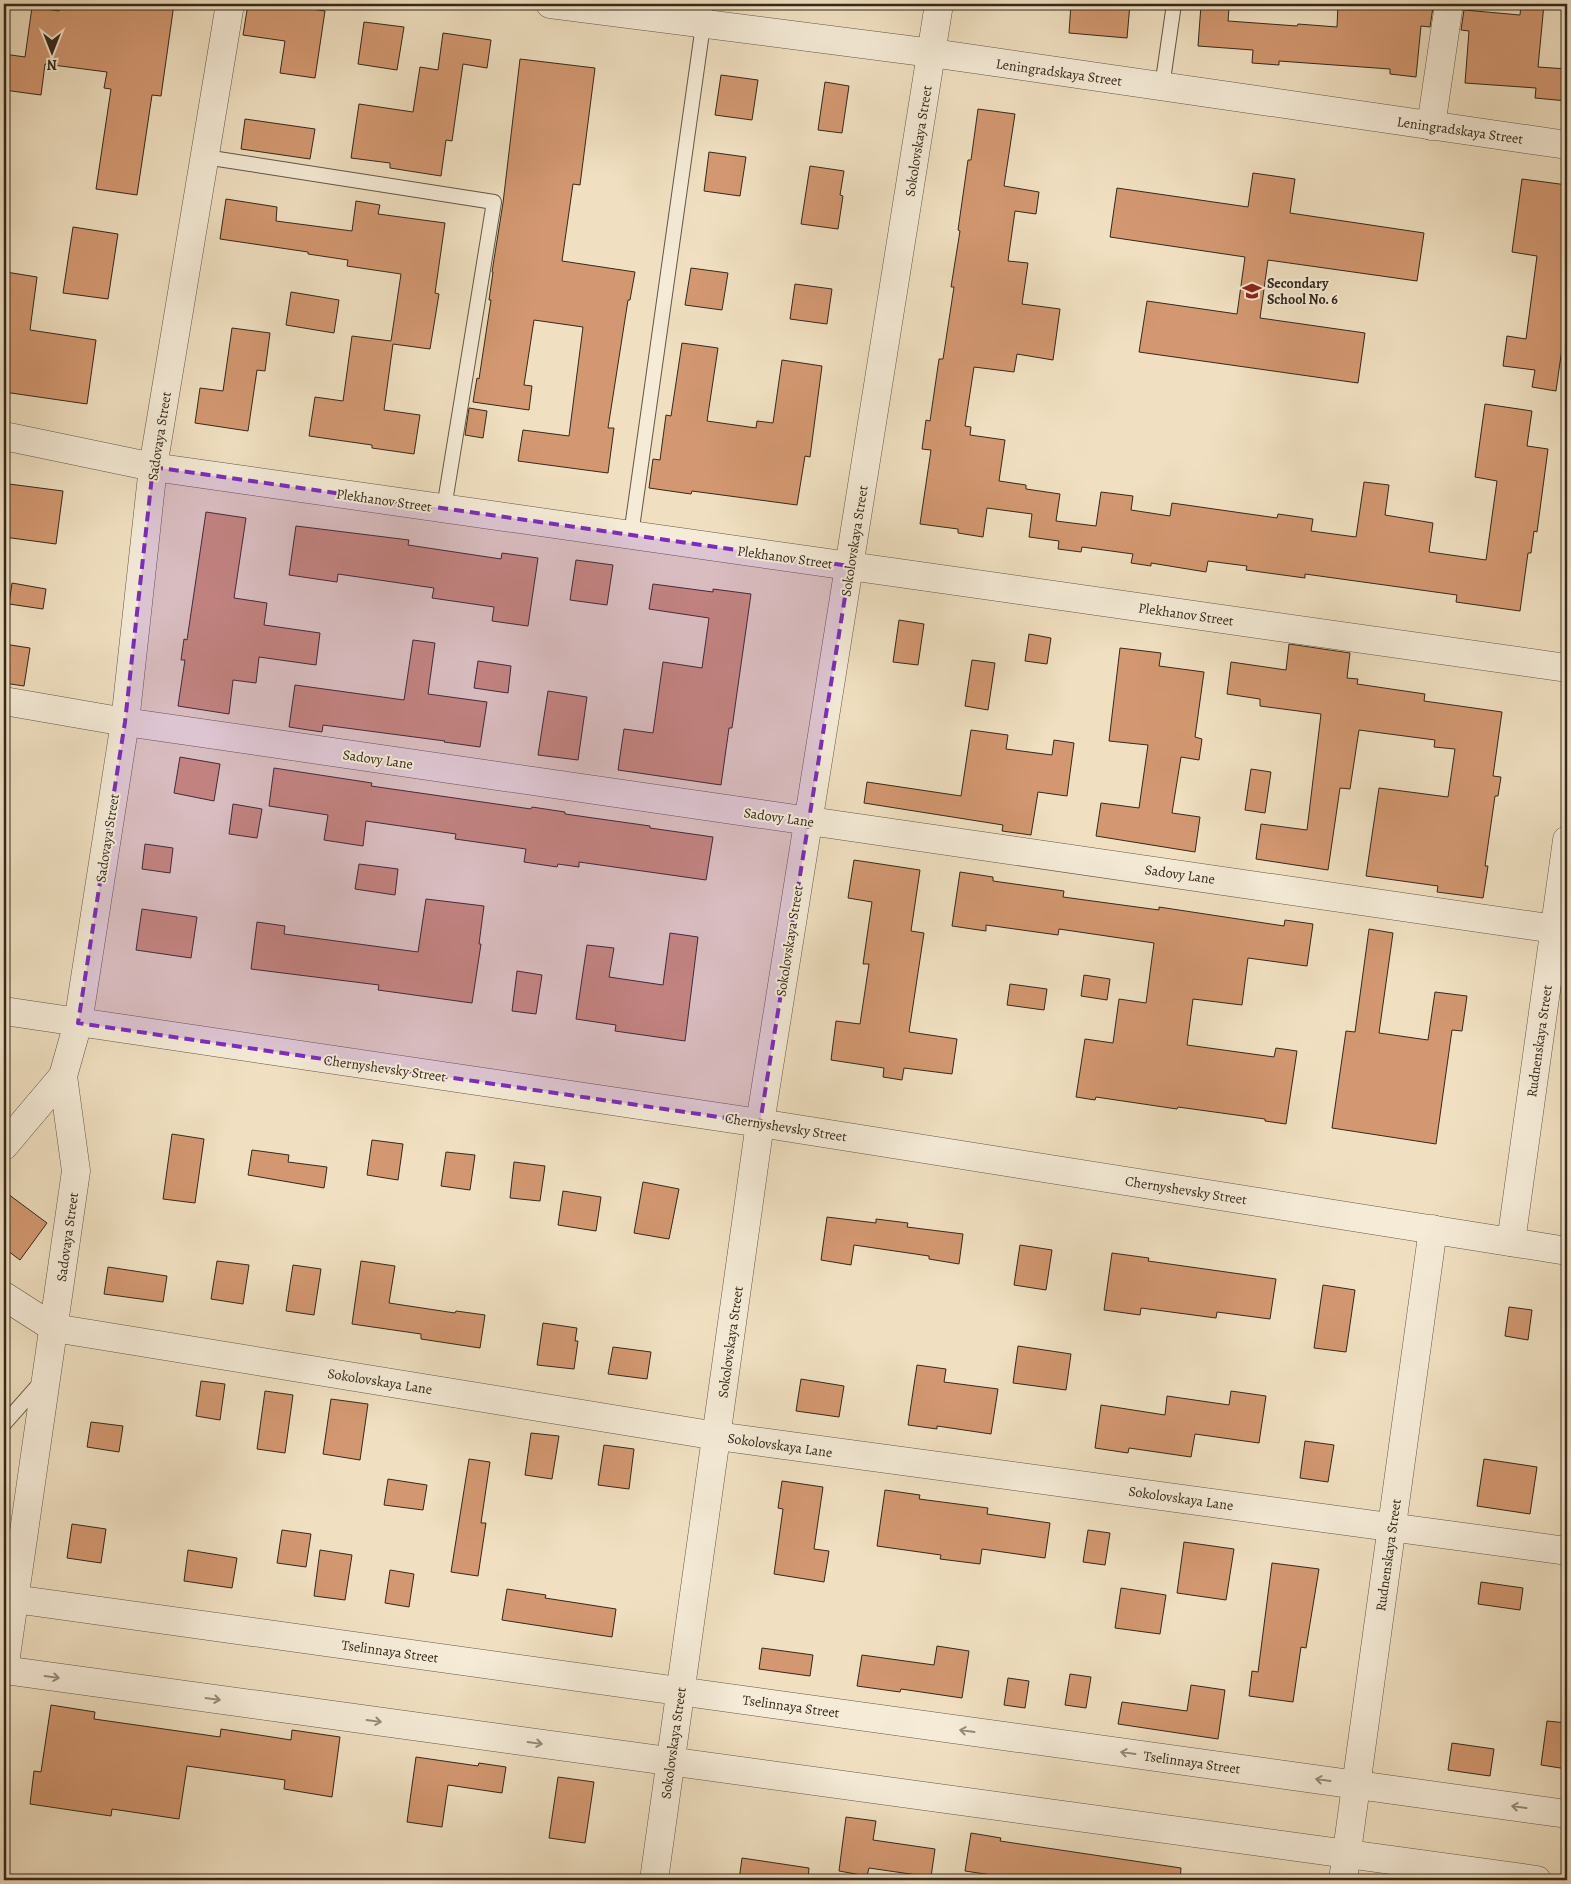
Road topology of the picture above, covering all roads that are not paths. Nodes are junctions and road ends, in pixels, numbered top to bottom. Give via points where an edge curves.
1 (230, 4) edge
2 (550, 4) edge
3 (939, 4) edge
4 (1174, 4) edge
5 (1449, 4) edge
6 (705, 14) edge
7 (932, 53) junction
8 (1162, 87) junction
9 (1431, 126) junction
10 (1567, 145) edge
11 (205, 157) junction
12 (4, 436) edge
13 (154, 467) junction
14 (444, 508) junction
15 (631, 535) junction
16 (850, 566) junction
17 (1567, 668) edge
18 (4, 700) edge
19 (125, 722) junction
20 (809, 821) junction
21 (1567, 840) edge
22 (1555, 929) junction
23 (4, 1011) edge
24 (78, 1023) junction
25 (63, 1076) junction
26 (760, 1123) junction
27 (4, 1146) edge
28 (1432, 1229) junction
29 (1511, 1242) junction
30 (1567, 1251) edge
31 (4, 1296) edge
32 (54, 1328) junction
33 (47, 1375) junction
34 (4, 1424) edge
35 (716, 1436) junction
36 (1392, 1526) junction
37 (1567, 1551) edge
38 (14, 1598) junction
39 (4, 1670) edge
40 (680, 1691) junction
41 (671, 1761) junction
42 (1356, 1784) junction
43 (1567, 1814) edge
44 (1345, 1867) edge
45 (654, 1880) edge
46 (1537, 1880) edge

1 - 11 street, Sadovaya Street
2 - 6 street, Leningradskaya Street
3 - 7 street, Sokolovskaya Street
4 - 8 lane
5 - 9 street
6 - 7 street, Leningradskaya Street
6 - 15 lane
7 - 8 street, Leningradskaya Street
7 - 16 street, Sokolovskaya Street
8 - 9 street, Leningradskaya Street
9 - 10 street, Leningradskaya Street
11 - 13 street, Sadovaya Street
11 - 14 lane via 494,202
12 - 13 street, Plekhanov Street
13 - 14 street, Plekhanov Street
13 - 19 street, Sadovaya Street
14 - 15 street, Plekhanov Street
15 - 16 street, Plekhanov Street
16 - 17 street, Plekhanov Street
16 - 20 street, Sokolovskaya Street
18 - 19 street, Sadovy Lane
19 - 20 street, Sadovy Lane
19 - 24 street, Sadovaya Street
20 - 22 street, Sadovy Lane
20 - 26 street, Sokolovskaya Street
21 - 22 street, Rudnenskaya Street
22 - 29 street, Rudnenskaya Street
23 - 24 street, Chernyshevsky Street
24 - 25 street, Sadovaya Street
24 - 26 street, Chernyshevsky Street
25 - 27 street
25 - 32 street, Sadovaya Street via 76,1172
26 - 28 street, Chernyshevsky Street
26 - 35 street, Sokolovskaya Street
28 - 29 street, Chernyshevsky Street
28 - 36 street, Rudnenskaya Street
29 - 30 street, Chernyshevsky Street
31 - 32 street, Sokolovskaya Lane
32 - 33 street, Sadovaya Street
32 - 35 street, Sokolovskaya Lane
33 - 34 lane
33 - 38 street, Sadovaya Street
35 - 36 street, Sokolovskaya Lane
35 - 40 street, Sokolovskaya Street
36 - 37 street, Sokolovskaya Lane
36 - 42 street, Rudnenskaya Street
38 - 39 street, Sadovaya Street
38 - 40 street, Tselinnaya Street
39 -> 41 street
40 - 41 street, Sokolovskaya Street
42 -> 40 street, Tselinnaya Street
41 - 44 street
41 - 45 street, Sokolovskaya Street
43 -> 42 street, Tselinnaya Street
42 - 44 street, Rudnenskaya Street
44 - 46 street

